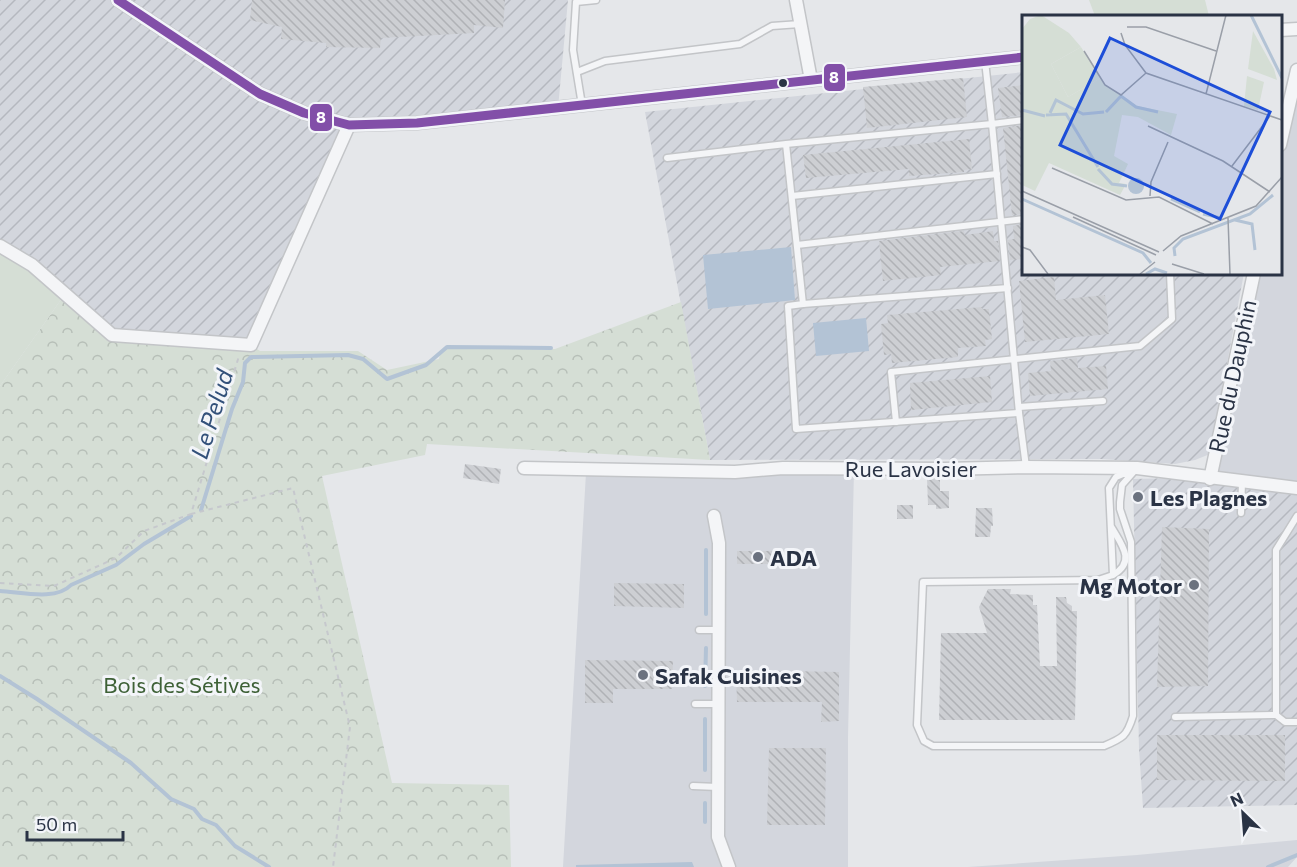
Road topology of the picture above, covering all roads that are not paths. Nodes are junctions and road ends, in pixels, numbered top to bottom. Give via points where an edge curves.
1 (118, 0) edge
2 (596, 0) edge
3 (796, 0) edge
4 (800, 24) junction
5 (1297, 29) edge
6 (1282, 30) edge
7 (1022, 57) edge
8 (985, 61) junction
9 (1297, 70) edge
10 (577, 72) junction
11 (811, 80) junction
12 (582, 105) junction
13 (1022, 120) edge
14 (992, 124) junction
15 (349, 125) junction
16 (1282, 140) edge
17 (786, 144) junction
18 (667, 158) dead end
19 (997, 174) junction
20 (792, 196) junction
21 (1022, 219) edge
22 (1002, 222) junction
23 (797, 245) junction
24 (0, 246) edge
25 (1170, 274) edge
26 (1254, 274) edge
27 (1008, 288) junction
28 (803, 304) junction
29 (1015, 358) junction
30 (1103, 401) dead end
31 (1019, 410) junction
32 (896, 422) junction
33 (1026, 466) junction
34 (524, 468) dead end
35 (1137, 468) junction
36 (1210, 479) junction
37 (1242, 482) junction
38 (1297, 489) edge
39 (1241, 513) dead end
40 (714, 516) dead end
41 (1297, 516) edge
42 (1110, 525) junction
43 (1288, 531) junction
44 (1297, 531) edge
45 (1113, 576) junction
46 (699, 630) dead end
47 (718, 630) junction
48 (695, 704) dead end
49 (718, 704) junction
50 (1276, 714) junction
51 (1175, 717) dead end
52 (1297, 722) edge
53 (693, 786) dead end
54 (718, 787) junction
55 (729, 867) edge

1 - 15 street via 260,94 304,113
2 - 10 lane via 576,2 573,50
3 - 4 street
4 - 10 lane via 771,27 740,44 606,61
4 - 11 street
5 - 6 street
7 - 8 street
8 - 11 street
8 - 14 lane
9 - 16 street
10 - 12 lane
11 - 12 street
12 - 15 street via 417,123
13 - 14 lane
14 - 17 lane
14 - 19 lane
15 - 24 street via 251,345 112,335 32,265
17 - 18 lane
17 - 20 lane
19 - 20 lane
19 - 22 lane
20 - 23 lane
21 - 22 lane
22 - 23 lane
22 - 27 lane
23 - 28 lane
25 - 29 lane via 1173,319 1140,346
26 - 36 street, Rue du Dauphin
27 - 28 lane
27 - 29 lane
28 - 32 lane via 788,306 796,429
29 - 31 lane
29 - 32 lane via 891,372
30 - 31 lane
31 - 32 lane
31 - 33 lane
33 - 34 street, Rue Lavoisier via 783,468 735,472
33 - 35 street, Rue Lavoisier
35 - 36 street, Rue Lavoisier
35 - 42 lane via 1116,477 1109,488
35 - 45 lane via 1122,484 1120,502 1131,542 1133,716 1121,739 1104,746 933,746 924,741 917,725 923,582 1098,580
36 - 37 street, Rue Lavoisier
37 - 38 street, Rue Lavoisier
37 - 39 lane
40 - 47 street via 719,543
41 - 43 lane
42 - 45 lane
42 - 45 lane via 1123,547 1126,563
43 - 44 lane
43 - 50 lane via 1276,550
46 - 47 lane
47 - 49 street
48 - 49 lane
49 - 54 street
50 - 51 lane
50 - 52 lane via 1286,722
53 - 54 lane
54 - 55 street via 718,837

